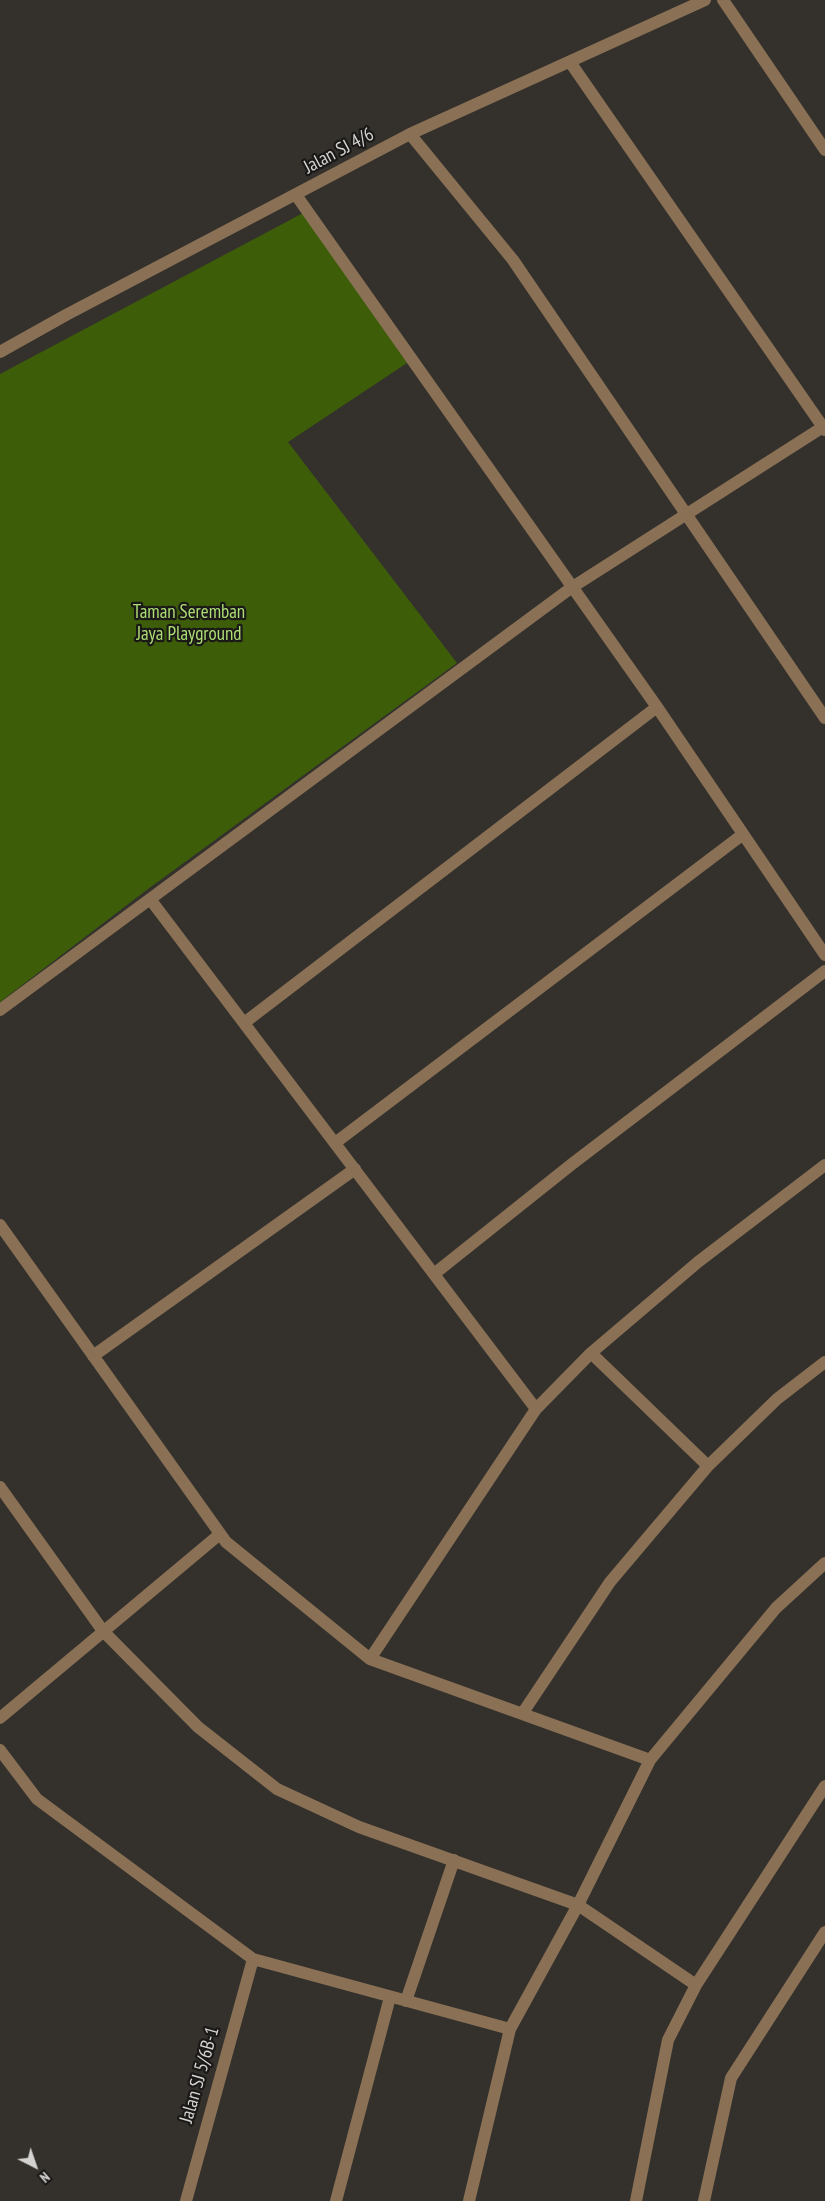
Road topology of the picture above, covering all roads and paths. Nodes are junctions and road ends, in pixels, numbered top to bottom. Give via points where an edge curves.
1 (705, 0) edge
2 (723, 0) edge
3 (570, 62) junction
4 (410, 134) junction
5 (825, 149) edge
6 (296, 195) junction
7 (0, 352) edge
8 (824, 428) edge
9 (685, 515) junction
10 (571, 588) junction
11 (656, 707) junction
12 (825, 718) edge
13 (742, 835) junction
14 (150, 898) junction
15 (825, 955) edge
16 (825, 971) edge
17 (0, 1010) edge
18 (244, 1023) junction
19 (335, 1142) junction
20 (825, 1165) edge
21 (355, 1169) junction
22 (0, 1225) edge
23 (434, 1274) junction
24 (591, 1353) junction
25 (93, 1356) junction
26 (825, 1362) edge
27 (536, 1409) junction
28 (708, 1466) junction
29 (0, 1487) edge
30 (220, 1534) junction
31 (825, 1563) edge
32 (103, 1632) junction
33 (370, 1659) junction
34 (522, 1714) junction
35 (0, 1718) edge
36 (0, 1750) edge
37 (650, 1760) junction
38 (825, 1786) edge
39 (454, 1860) junction
40 (578, 1904) junction
41 (825, 1932) edge
42 (253, 1959) junction
43 (696, 1984) junction
44 (390, 1996) junction
45 (406, 2001) junction
46 (510, 2029) junction
47 (186, 2201) edge
48 (336, 2201) edge
49 (469, 2201) edge
50 (636, 2201) edge
51 (704, 2201) edge

1 - 3 street, Jalan SJ 4/6
2 - 5 street
3 - 4 street, Jalan SJ 4/6
3 - 8 street
4 - 6 street, Jalan SJ 4/6
4 - 9 street via 513,260
6 - 7 street, Jalan SJ 4/6
6 - 10 street
8 - 9 street
9 - 10 street
9 - 12 street
10 - 11 street
10 - 14 street
11 - 13 street
11 - 18 street
13 - 15 street
13 - 19 street
14 - 17 street
14 - 18 street
16 - 23 street
18 - 19 street
19 - 21 street
20 - 24 street via 698,1262
21 - 23 street
21 - 25 street
22 - 25 street
23 - 27 street
24 - 27 street
24 - 28 street
25 - 30 street
26 - 28 street via 777,1399
27 - 33 street
28 - 34 street via 610,1582
29 - 32 street
30 - 32 street
30 - 33 street
31 - 37 street via 776,1608
32 - 35 street
32 - 39 street via 198,1727 277,1789 359,1826
33 - 34 street
34 - 37 street
36 - 42 street via 37,1799
37 - 40 street
38 - 43 street
39 - 40 street
39 - 45 street
40 - 43 street
40 - 46 street
41 - 51 street via 731,2078
42 - 44 street
42 - 47 street, Jalan SJ 5/6B-1
43 - 50 street via 668,2040
44 - 45 street
44 - 48 street
45 - 46 street
46 - 49 street

